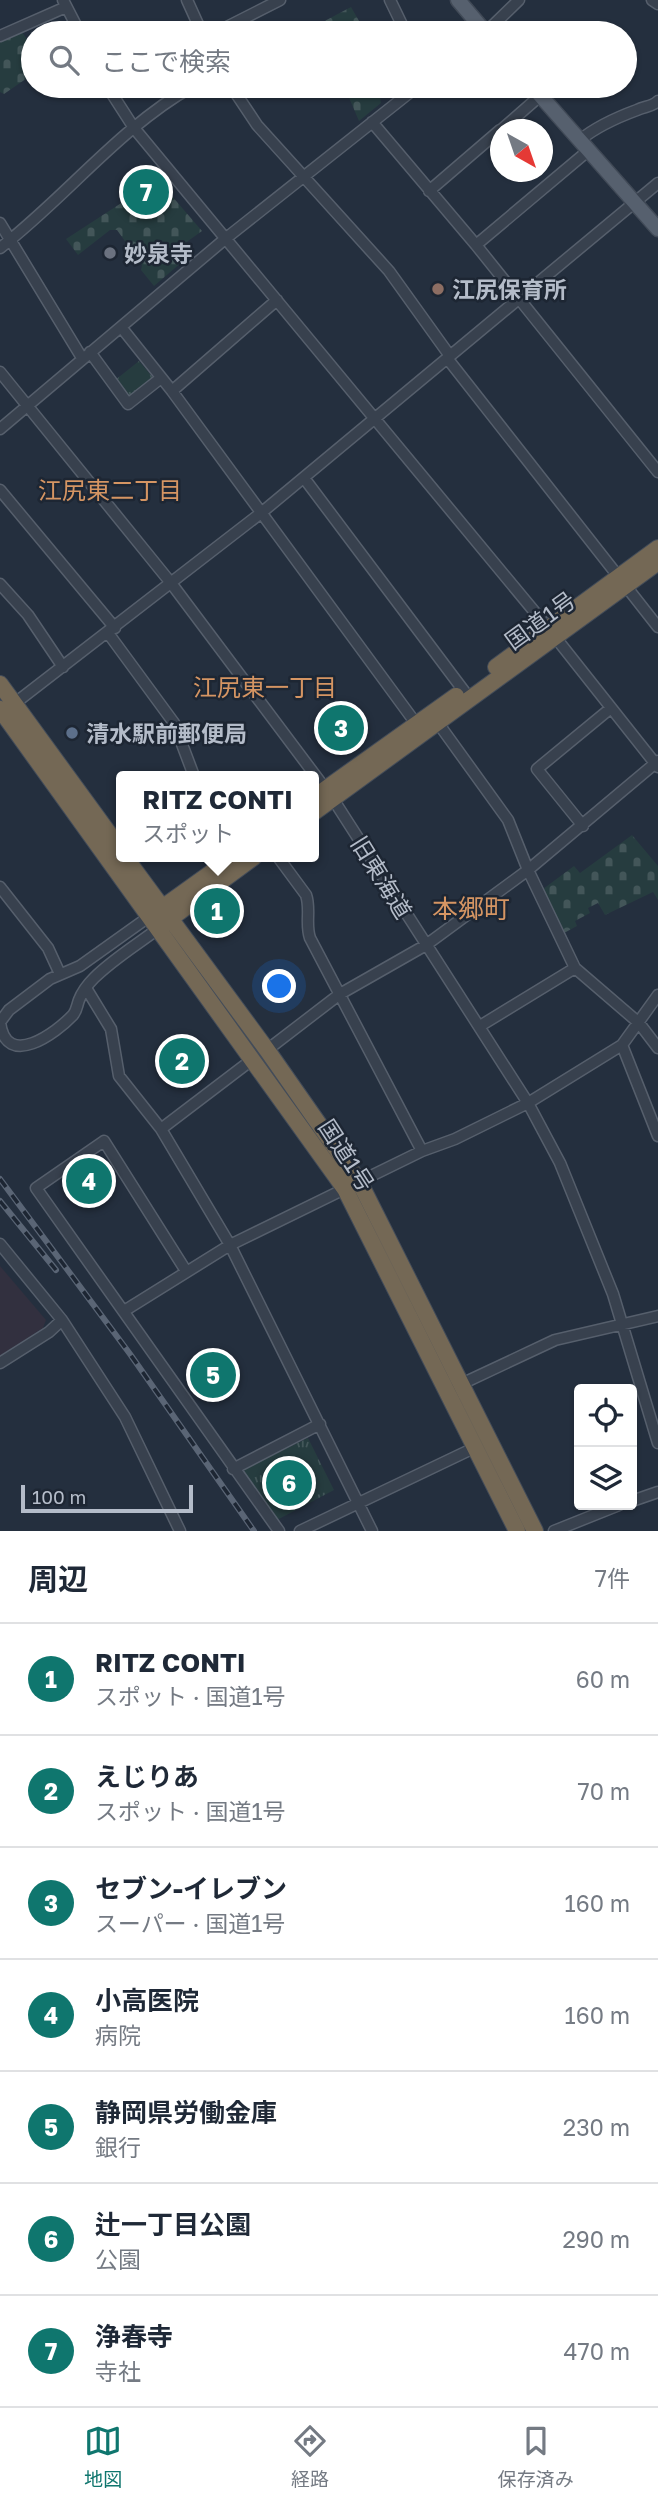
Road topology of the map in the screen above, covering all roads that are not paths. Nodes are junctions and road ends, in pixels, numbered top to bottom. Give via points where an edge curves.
1 (187, 0) edge
2 (280, 0) edge
3 (390, 0) edge
4 (458, 0) edge
5 (519, 0) edge
6 (652, 0) edge
7 (65, 4) edge
8 (658, 4) edge
9 (32, 21) edge
10 (74, 21) edge
11 (197, 21) edge
12 (239, 21) edge
13 (400, 21) edge
14 (475, 21) edge
15 (497, 21) edge
16 (21, 26) edge
17 (0, 37) edge
18 (115, 98) edge
19 (172, 98) edge
20 (238, 98) edge
21 (403, 98) edge
22 (530, 98) edge
23 (542, 98) edge
24 (658, 101) edge
25 (511, 119) edge
26 (372, 122) junction
27 (134, 128) junction
28 (490, 139) edge
29 (585, 145) junction
30 (303, 177) junction
31 (658, 183) edge
32 (429, 191) junction
33 (635, 202) junction
34 (0, 223) edge
35 (658, 229) edge
36 (225, 239) junction
37 (11, 240) junction
38 (476, 244) junction
39 (0, 248) edge
40 (518, 298) junction
41 (277, 300) junction
42 (121, 327) junction
43 (86, 355) junction
44 (448, 357) junction
45 (0, 373) edge
46 (161, 378) junction
47 (172, 391) junction
48 (27, 407) junction
49 (374, 417) junction
50 (0, 429) edge
51 (658, 472) edge
52 (304, 478) junction
53 (0, 490) edge
54 (261, 513) junction
55 (658, 548) edge
56 (658, 562) edge
57 (622, 582) junction
58 (172, 583) junction
59 (0, 584) edge
60 (658, 627) edge
61 (111, 631) junction
62 (552, 633) junction
63 (63, 667) junction
64 (0, 684) edge
65 (467, 695) junction
66 (611, 708) junction
67 (5, 710) edge
68 (438, 723) junction
69 (420, 728) junction
70 (657, 764) edge
71 (192, 771) edge
72 (307, 771) edge
73 (324, 795) edge
74 (583, 826) junction
75 (116, 844) edge
76 (116, 859) edge
77 (118, 862) edge
78 (128, 862) edge
79 (227, 862) edge
80 (245, 862) edge
81 (282, 862) edge
82 (528, 870) junction
83 (0, 887) edge
84 (160, 918) junction
85 (425, 945) junction
86 (575, 968) junction
87 (60, 974) junction
88 (86, 988) junction
89 (340, 994) junction
90 (658, 995) edge
91 (0, 1022) edge
92 (639, 1023) junction
93 (480, 1026) junction
94 (622, 1045) junction
95 (658, 1048) edge
96 (260, 1054) junction
97 (528, 1103) junction
98 (161, 1129) junction
99 (658, 1136) edge
100 (422, 1151) junction
101 (353, 1186) junction
102 (0, 1244) edge
103 (230, 1245) junction
104 (186, 1271) junction
105 (124, 1311) junction
106 (658, 1316) edge
107 (62, 1320) junction
108 (623, 1324) junction
109 (0, 1363) edge
110 (462, 1383) junction
111 (446, 1392) junction
112 (320, 1424) junction
113 (658, 1443) edge
114 (476, 1447) junction
115 (233, 1469) junction
116 (658, 1492) edge
117 (637, 1499) edge
118 (358, 1502) junction
119 (605, 1510) edge
120 (180, 1531) edge
121 (279, 1531) edge
122 (300, 1531) edge
123 (372, 1531) edge
124 (517, 1531) edge
125 (535, 1531) edge
126 (554, 1531) edge

1 - 11 street
2 - 12 street
3 - 13 street
4 - 14 main road
5 - 15 street
6 - 8 street
7 - 9 street
7 - 10 street
16 - 17 street
18 - 27 street
19 - 27 street
20 - 30 street
21 - 26 street
22 - 25 street
23 - 29 main road
24 - 29 street via 588,134
26 - 30 street
26 - 32 street
27 - 36 street
27 - 37 street
28 - 32 street
29 - 33 main road
29 - 38 street
30 - 36 street
30 - 44 street via 389,271
31 - 33 street
32 - 38 street
33 - 35 main road
33 - 40 street
34 - 37 street
36 - 41 street
36 - 42 street
37 - 39 street
37 - 43 street
38 - 40 street
40 - 44 street
40 - 51 street
41 - 47 street
41 - 49 street
42 - 43 street
42 - 46 street
43 - 46 street via 128,404
43 - 48 street
44 - 49 street
44 - 57 street
45 - 48 street, 旧東海道
46 - 47 street
47 - 54 street
48 - 50 street
48 - 58 street, 旧東海道
49 - 52 street
49 - 62 street
52 - 54 street
52 - 65 street
53 - 61 street
54 - 58 street
54 - 69 street
55 - 57 highway, 国道1号
56 - 57 highway, 国道1号
57 - 60 street
57 - 62 highway, 国道1号
58 - 61 street
58 - 72 street, 旧東海道
59 - 63 street via 28,615
61 - 63 street
61 - 71 street via 174,723
62 - 65 highway, 国道1号
62 - 66 street
63 - 67 street
64 - 67 highway
65 - 68 highway, 国道1号
65 - 69 highway, 国道1号
66 - 70 street
66 - 74 street via 537,769
67 - 75 highway
67 - 76 highway
68 - 69 highway, 国道1号
68 - 82 street via 508,820
69 - 73 highway, 国道1号
70 - 74 street
73 - 85 street, 旧東海道
74 - 82 street
77 - 84 highway
78 - 84 highway
79 - 84 highway
80 - 84 highway
81 - 89 street via 306,895 307,930
82 - 85 street
82 - 86 street
83 - 87 street via 48,948
84 - 87 street
84 - 88 street
84 - 96 highway, 国道1号
85 - 89 street
85 - 93 street, 旧東海道
86 - 92 street
86 - 93 street
87 - 91 street via 9,1010
88 - 91 street via 75,1013 30,1045 11,1045
88 - 98 street via 111,1029 119,1076
89 - 96 street
89 - 100 street
90 - 92 street
92 - 94 street
92 - 95 street
93 - 97 street, 旧東海道
94 - 97 street
94 - 99 street
96 - 98 street
96 - 101 highway, 国道1号
97 - 100 street
97 - 108 street, 旧東海道 via 560,1163
98 - 103 street
100 - 101 street
101 - 103 street
101 - 110 highway, 国道1号
101 - 111 highway, 国道1号
102 - 107 street
103 - 104 street
103 - 112 street
104 - 105 street
104 - 105 street via 104,1140 36,1188
105 - 115 street
106 - 108 street
107 - 109 street
107 - 120 street via 125,1417
108 - 110 street via 555,1340
108 - 113 street, 旧東海道
110 - 111 street
110 - 125 highway, 国道1号
111 - 114 highway, 国道1号
112 - 115 street
112 - 118 street
114 - 118 street
114 - 124 highway, 国道1号
115 - 121 street
116 - 117 street
118 - 122 street
118 - 123 street
119 - 126 street

